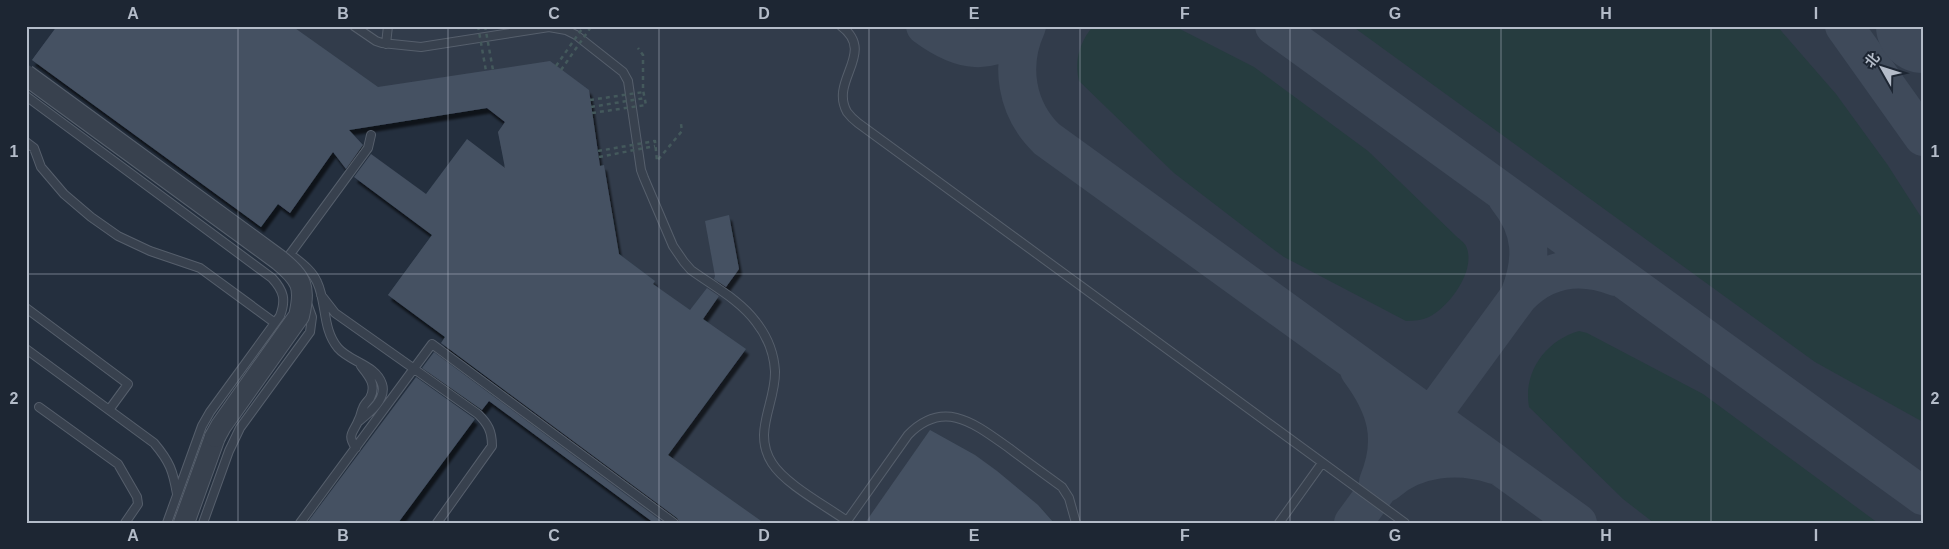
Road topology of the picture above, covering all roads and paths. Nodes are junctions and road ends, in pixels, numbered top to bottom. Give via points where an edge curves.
1 (354, 26) edge
2 (388, 26) edge
3 (478, 26) edge
4 (485, 26) edge
5 (584, 26) edge
6 (589, 26) edge
7 (841, 26) edge
8 (386, 44) junction
9 (638, 48) dead end
10 (556, 66) dead end
11 (26, 70) edge
12 (493, 70) dead end
13 (561, 70) dead end
14 (486, 71) dead end
15 (26, 75) edge
16 (26, 83) edge
17 (644, 92) junction
18 (26, 96) edge
19 (645, 98) junction
20 (590, 100) dead end
21 (591, 107) dead end
22 (592, 112) dead end
23 (681, 124) dead end
24 (371, 135) dead end
25 (26, 142) edge
26 (655, 146) junction
27 (598, 152) dead end
28 (599, 157) dead end
29 (287, 256) junction
30 (296, 282) junction
31 (321, 295) junction
32 (26, 308) edge
33 (275, 323) junction
34 (256, 348) junction
35 (27, 352) edge
36 (414, 369) junction
37 (38, 407) dead end
38 (109, 410) junction
39 (356, 448) junction
40 (1322, 463) junction
41 (177, 496) junction
42 (846, 522) edge
43 (125, 523) edge
44 (167, 523) edge
45 (184, 523) edge
46 (203, 523) edge
47 (300, 523) edge
48 (437, 523) edge
49 (674, 523) edge
50 (1076, 523) edge
51 (1279, 523) edge
52 (1405, 523) edge

1 - 8 lane
2 - 8 lane
3 - 14 path, bridge
4 - 12 path, bridge
5 - 10 path, bridge
6 - 13 path, bridge via 591,28
7 - 40 lane via 855,43 855,57 847,76 844,96 847,111 858,123
8 - 42 lane via 421,47 557,27 576,35 618,67 628,81 641,170 673,246 692,270 748,313 762,330 771,350 775,372 763,429 766,452 789,481
9 - 17 path, bridge via 643,55
11 - 29 lane
15 - 45 street, bridge via 279,260 296,274 302,287 299,316 215,437
16 - 30 lane via 278,264
17 - 19 path, bridge
17 - 20 path, bridge
18 - 33 lane via 272,278 284,295 284,305
19 - 21 path, bridge
19 - 22 path, bridge via 646,105
23 - 26 path, bridge via 682,130 657,161
24 - 29 lane via 368,148
25 - 33 lane via 34,148 41,167 64,194 118,236 200,268
26 - 27 path, bridge via 654,141
26 - 28 path, bridge
29 - 30 lane
29 - 31 lane via 309,270
30 - 34 lane via 295,310 289,325 279,336
30 - 46 lane via 312,317 310,332 240,428
31 - 36 lane via 335,314
31 - 39 lane via 330,334 338,348 373,371 382,384 380,400 352,433 351,441
32 - 38 lane via 128,384
33 - 34 lane
34 - 41 lane via 202,426
35 - 38 lane
36 - 39 lane
36 - 48 lane via 478,414 488,423 492,434 492,446
36 - 49 lane via 432,344
37 - 43 lane via 118,464 138,504
38 - 41 lane via 154,443 167,458
39 - 47 lane
40 - 51 lane
40 - 52 lane
41 - 44 lane
42 - 50 lane via 908,435 928,419 942,416 956,417 980,427 1062,487 1069,498

